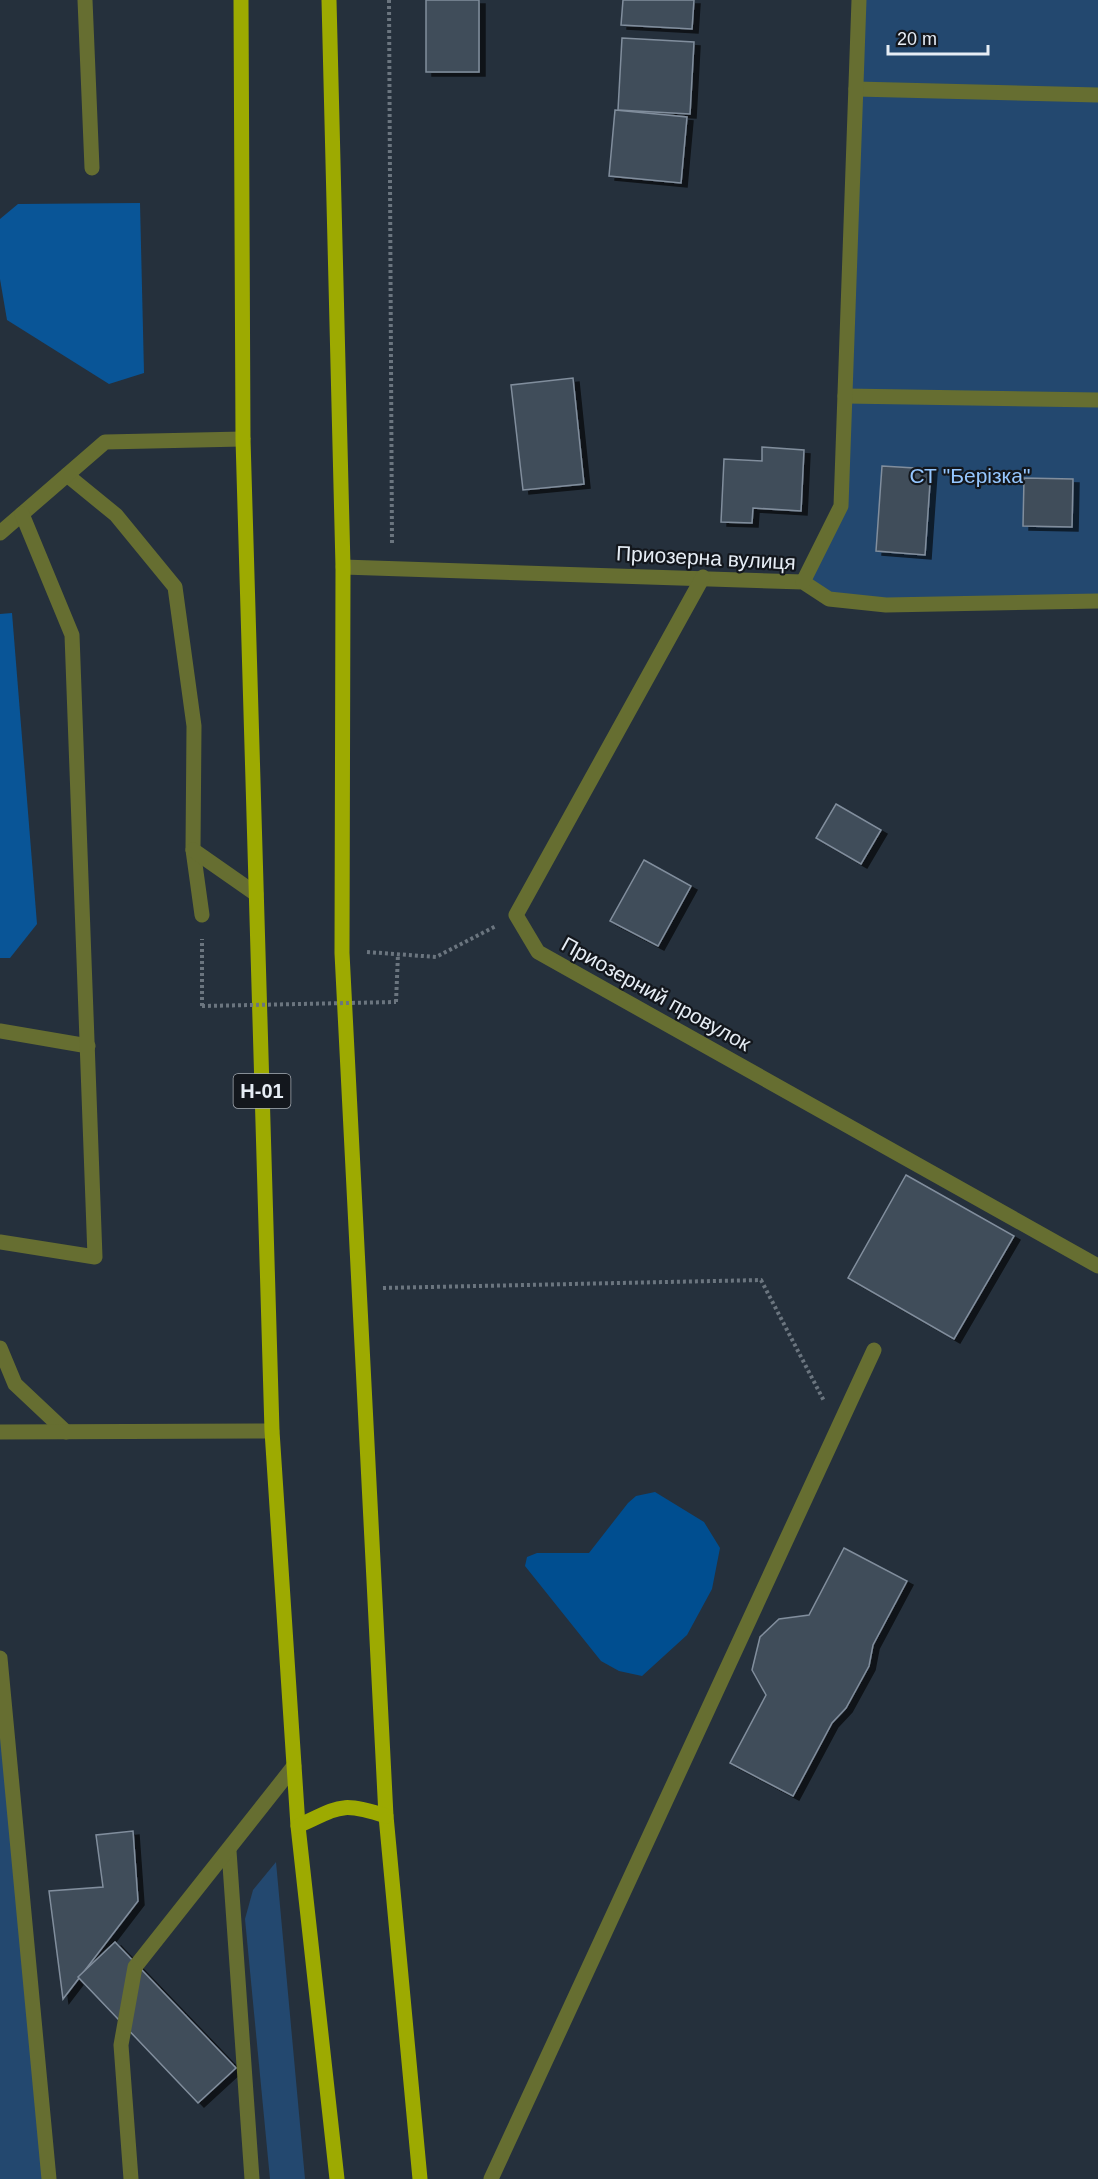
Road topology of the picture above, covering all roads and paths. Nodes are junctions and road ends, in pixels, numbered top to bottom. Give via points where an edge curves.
1 (85, 0) edge
2 (241, 0) edge
3 (329, 0) edge
4 (389, 0) edge
5 (859, 0) edge
6 (856, 89) junction
7 (1098, 95) edge
8 (92, 168) dead end
9 (845, 396) junction
10 (1098, 400) edge
11 (243, 439) junction
12 (67, 475) junction
13 (22, 514) junction
14 (0, 533) edge
15 (343, 567) junction
16 (392, 569) junction
17 (703, 577) junction
18 (803, 582) junction
19 (1098, 601) edge
20 (193, 850) junction
21 (256, 894) junction
22 (202, 915) joint
23 (516, 915) junction
24 (342, 952) junction
25 (398, 954) junction
26 (0, 1031) edge
27 (88, 1046) junction
28 (0, 1242) edge
29 (1098, 1266) edge
30 (359, 1288) junction
31 (0, 1348) edge
32 (874, 1350) dead end
33 (838, 1428) junction
34 (272, 1431) junction
35 (0, 1432) edge
36 (66, 1432) junction
37 (0, 1658) edge
38 (294, 1766) junction
39 (386, 1816) junction
40 (298, 1826) junction
41 (229, 1851) junction
42 (49, 2179) edge
43 (131, 2179) edge
44 (252, 2179) edge
45 (337, 2179) edge
46 (420, 2179) edge
47 (491, 2179) edge

1 - 8 street
2 - 11 main road, Н-01
3 - 15 main road
4 - 16 path
5 - 6 street
6 - 7 street
6 - 9 street
9 - 10 street
9 - 18 street via 841,506
11 - 12 street via 105,442
11 - 21 main road, Н-01
12 - 13 street
12 - 20 street via 116,515 176,587 194,726
13 - 14 street
13 - 27 street via 72,635
15 - 16 street, Приозерна вулиця
15 - 24 main road
16 - 17 street, Приозерна вулиця
17 - 18 street, Приозерна вулиця
17 - 23 street
18 - 19 street, Приозерна вулиця via 829,599 886,605
20 - 21 street
20 - 22 street
21 - 34 main road, Н-01
22 - 25 path, bridge via 202,1006 396,1002
23 - 25 path via 436,957
23 - 29 street, Приозерний провулок via 538,952
24 - 25 path
24 - 30 main road
26 - 27 street
27 - 28 street via 95,1257
30 - 33 path via 761,1280
30 - 39 main road
31 - 36 street via 15,1384
32 - 33 street
33 - 47 street
34 - 36 street
34 - 38 main road, Н-01
35 - 36 street
37 - 42 street
38 - 40 main road, Н-01
38 - 41 street
39 - 40 main road via 355,1806 340,1807
39 - 46 main road
40 - 45 main road, Н-01
41 - 43 street via 135,1967 121,2044
41 - 44 street

